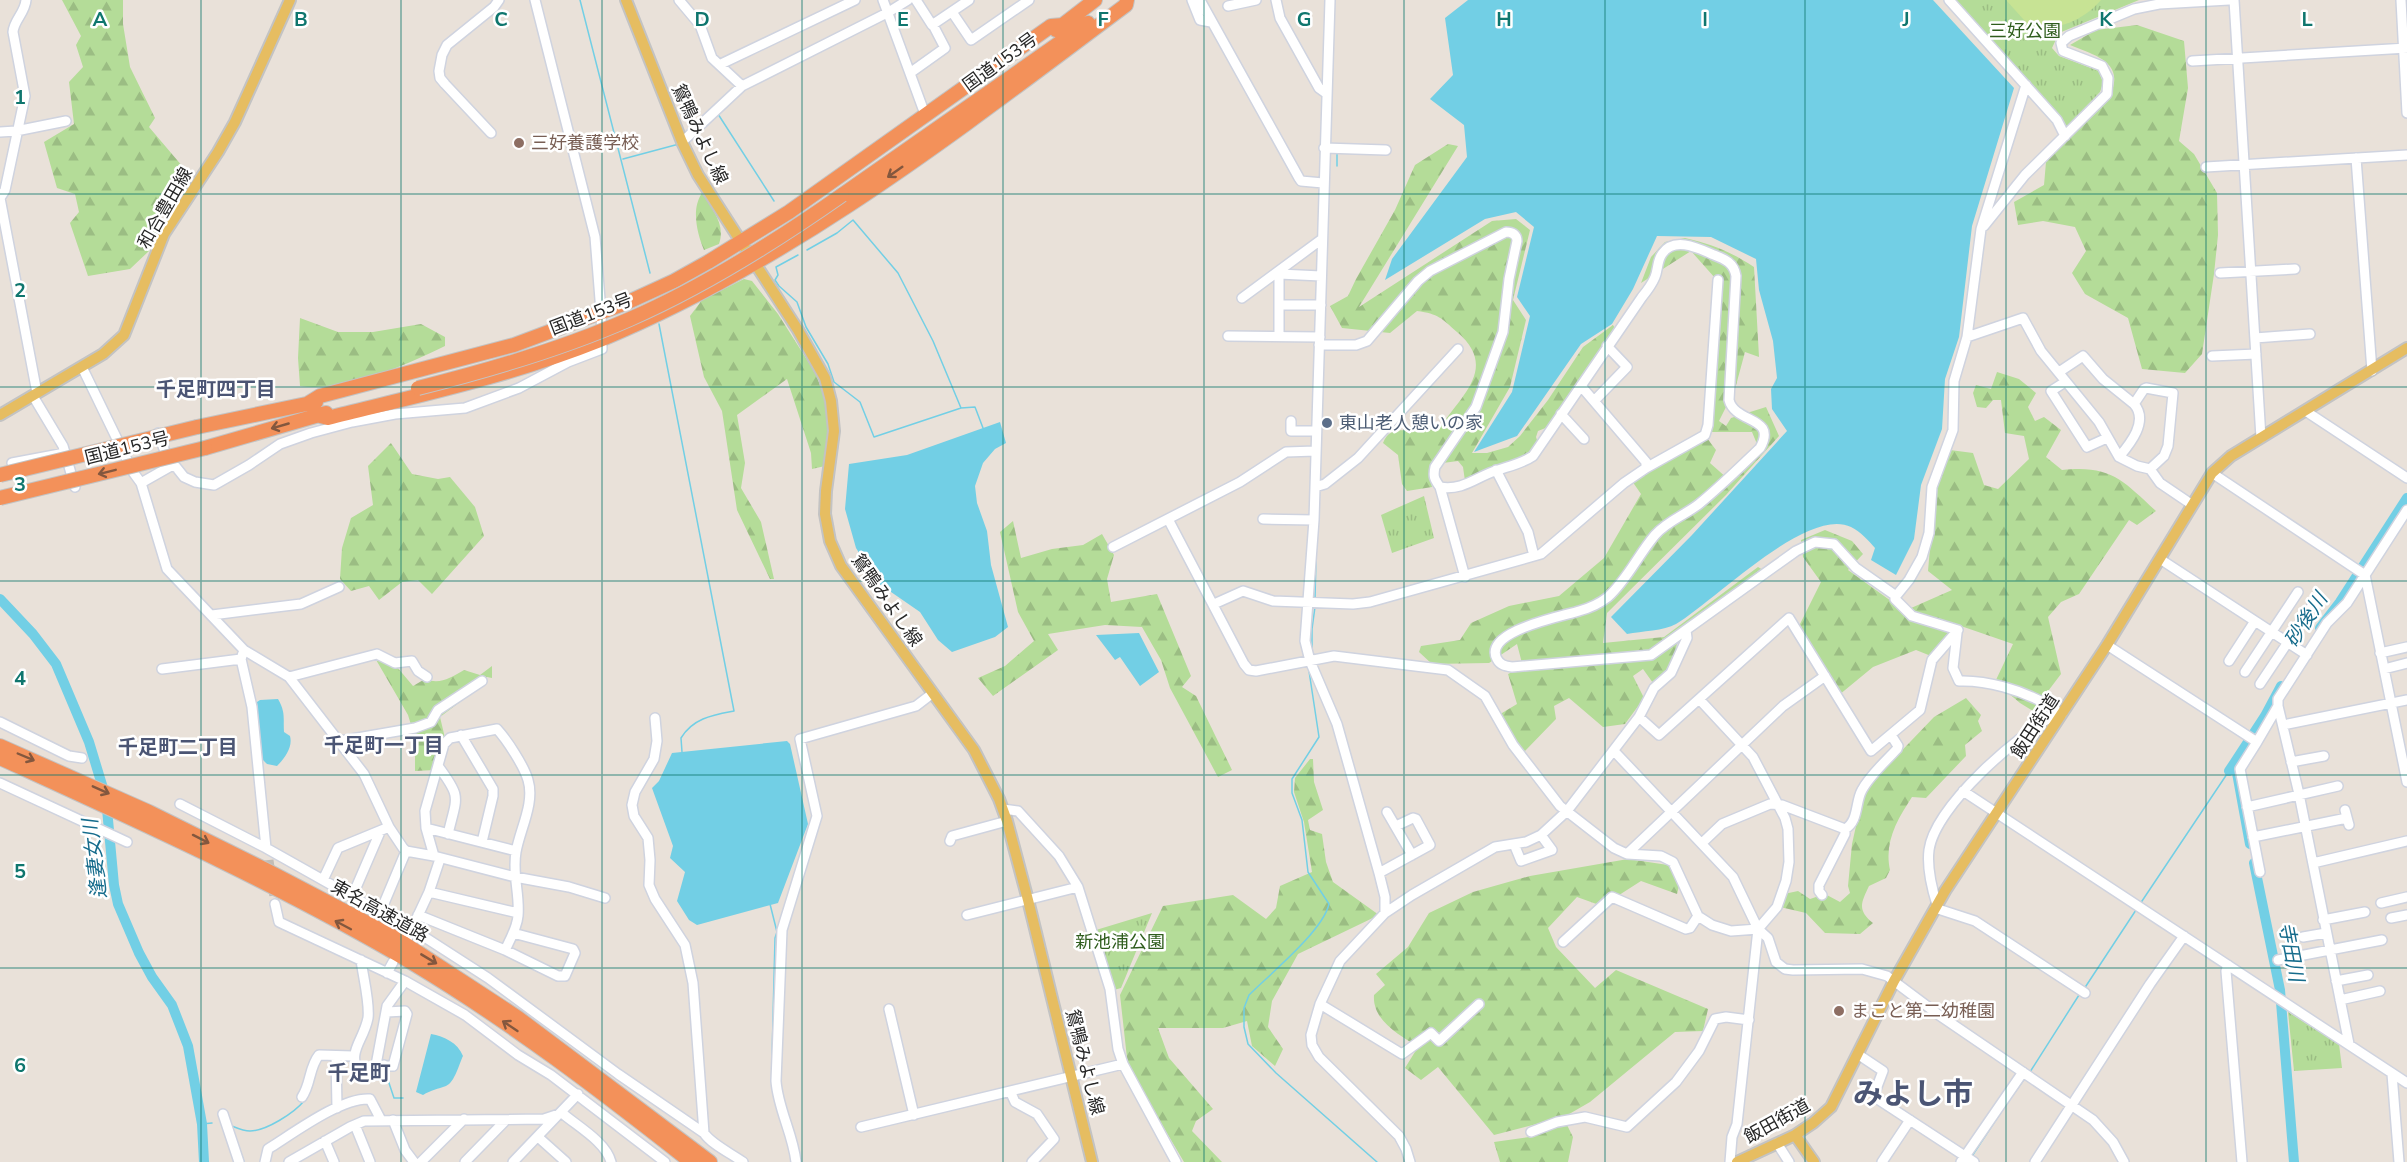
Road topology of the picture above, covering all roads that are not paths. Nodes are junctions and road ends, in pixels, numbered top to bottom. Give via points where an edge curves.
1 (26, 0) edge
2 (290, 0) edge
3 (499, 0) edge
4 (535, 0) edge
5 (626, 0) edge
6 (679, 0) edge
7 (855, 0) edge
8 (883, 0) edge
9 (908, 0) edge
10 (916, 0) edge
11 (969, 0) edge
12 (1029, 0) edge
13 (1095, 0) edge
14 (1122, 0) edge
15 (1127, 0) edge
16 (1192, 0) edge
17 (1200, 0) edge
18 (1256, 0) edge
19 (1276, 0) edge
20 (1330, 0) edge
21 (1949, 0) edge
22 (2229, 0) edge
23 (2234, 0) edge
24 (2401, 0) edge
25 (1228, 6) dead end
26 (952, 12) junction
27 (887, 13) junction
28 (1211, 22) junction
29 (933, 25) junction
30 (1063, 25) junction
31 (2405, 48) edge
32 (2238, 58) junction
33 (2193, 61) dead end
34 (721, 64) junction
35 (910, 73) junction
36 (2026, 85) junction
37 (742, 86) junction
38 (1326, 93) junction
39 (2407, 113) edge
40 (926, 117) junction
41 (66, 121) dead end
42 (16, 131) junction
43 (0, 132) edge
44 (491, 133) dead end
45 (2065, 136) junction
46 (682, 142) junction
47 (1324, 148) junction
48 (1386, 150) dead end
49 (2407, 155) edge
50 (2356, 158) junction
51 (2244, 164) junction
52 (2206, 167) dead end
53 (1323, 183) junction
54 (840, 192) junction
55 (0, 198) edge
56 (1982, 229) junction
57 (2, 233) edge
58 (1322, 239) junction
59 (741, 242) junction
60 (755, 262) junction
61 (2295, 269) dead end
62 (2250, 271) junction
63 (1279, 272) junction
64 (2220, 273) dead end
65 (1321, 276) junction
66 (1718, 280) dead end
67 (1242, 298) dead end
68 (1280, 304) junction
69 (1321, 305) junction
70 (601, 312) junction
71 (2310, 334) dead end
72 (1228, 336) dead end
73 (1279, 336) junction
74 (1967, 337) junction
75 (2255, 338) junction
76 (602, 339) junction
77 (1319, 341) junction
78 (1607, 346) junction
79 (1458, 348) dead end
80 (2407, 348) edge
81 (2256, 354) junction
82 (2212, 357) dead end
83 (82, 367) junction
84 (2372, 370) junction
85 (2059, 372) junction
86 (2066, 382) junction
87 (1581, 386) junction
88 (35, 395) junction
89 (1595, 400) junction
90 (307, 404) junction
91 (2134, 404) junction
92 (255, 409) dead end
93 (2307, 411) junction
94 (1562, 414) junction
95 (0, 415) edge
96 (317, 415) junction
97 (1291, 420) dead end
98 (157, 431) junction
99 (1316, 431) junction
100 (2108, 438) junction
101 (2261, 438) junction
102 (1584, 439) dead end
103 (117, 440) junction
104 (1315, 451) junction
105 (65, 453) junction
106 (2119, 457) junction
107 (12, 463) dead end
108 (171, 466) junction
109 (1646, 468) junction
110 (2150, 469) junction
111 (1496, 470) junction
112 (2212, 473) junction
113 (0, 475) edge
114 (2407, 478) edge
115 (141, 483) junction
116 (75, 487) dead end
117 (1315, 487) junction
118 (1440, 487) junction
119 (0, 498) edge
120 (2191, 504) junction
121 (2407, 510) edge
122 (1168, 519) junction
123 (1263, 519) dead end
124 (1314, 520) junction
125 (1113, 547) dead end
126 (1534, 556) junction
127 (2160, 559) junction
128 (2364, 574) junction
129 (1465, 577) junction
130 (339, 587) dead end
131 (2298, 592) dead end
132 (1896, 596) junction
133 (1309, 602) junction
134 (2314, 603) dead end
135 (1214, 604) junction
136 (212, 615) junction
137 (2255, 621) junction
138 (1686, 630) junction
139 (1958, 630) junction
140 (2272, 632) junction
141 (2286, 641) junction
142 (2107, 645) junction
143 (2407, 647) edge
144 (2303, 652) junction
145 (2380, 653) junction
146 (242, 654) junction
147 (1310, 661) junction
148 (2229, 661) dead end
149 (2407, 663) edge
150 (162, 669) dead end
151 (2384, 669) junction
152 (2245, 672) dead end
153 (1825, 676) junction
154 (288, 677) junction
155 (427, 677) dead end
156 (482, 681) dead end
157 (2260, 684) dead end
158 (933, 693) junction
159 (1699, 699) junction
160 (2407, 699) edge
161 (2391, 702) junction
162 (2278, 705) junction
163 (2061, 713) junction
164 (1639, 717) junction
165 (655, 718) dead end
166 (0, 722) edge
167 (2283, 725) junction
168 (461, 735) junction
169 (1891, 735) junction
170 (2252, 739) junction
171 (340, 741) junction
172 (1741, 744) junction
173 (0, 746) edge
174 (1614, 751) junction
175 (2324, 756) dead end
176 (0, 758) edge
177 (82, 758) dead end
178 (2291, 762) junction
179 (438, 766) junction
180 (51, 775) junction
181 (2407, 782) edge
182 (0, 783) edge
183 (2338, 786) dead end
184 (1963, 791) junction
185 (2299, 794) junction
186 (180, 804) dead end
187 (1777, 804) junction
188 (2247, 807) junction
189 (1003, 809) junction
190 (1567, 811) junction
191 (1671, 811) junction
192 (1387, 812) dead end
193 (1997, 813) junction
194 (2347, 818) dead end
195 (1007, 821) junction
196 (1396, 826) junction
197 (2305, 826) junction
198 (426, 828) junction
199 (385, 829) junction
200 (1845, 829) junction
201 (448, 834) junction
202 (1541, 835) junction
203 (2253, 837) junction
204 (950, 841) dead end
205 (2407, 841) edge
206 (127, 842) dead end
207 (482, 842) junction
208 (1702, 843) junction
209 (1514, 844) junction
210 (406, 851) junction
211 (516, 851) junction
212 (269, 853) junction
213 (1627, 854) junction
214 (1412, 855) junction
215 (437, 858) junction
216 (2313, 862) junction
217 (2260, 872) dead end
218 (1379, 873) junction
219 (515, 877) junction
220 (323, 880) junction
221 (1078, 887) junction
222 (429, 892) junction
223 (1822, 895) dead end
224 (352, 897) junction
225 (2407, 897) edge
226 (605, 898) dead end
227 (1028, 900) junction
228 (275, 903) tunnel mouth
229 (2381, 903) dead end
230 (1936, 906) junction
231 (2365, 912) dead end
232 (380, 913) junction
233 (518, 913) junction
234 (1385, 913) junction
235 (418, 915) junction
236 (967, 915) dead end
237 (2407, 915) edge
238 (1698, 916) junction
239 (2391, 918) dead end
240 (2323, 920) junction
241 (1758, 929) junction
242 (513, 933) junction
243 (2326, 933) junction
244 (410, 934) junction
245 (2184, 936) junction
246 (2303, 937) dead end
247 (2382, 939) dead end
248 (1563, 942) dead end
249 (505, 950) junction
250 (2330, 951) junction
251 (361, 960) junction
252 (2278, 960) dead end
253 (393, 962) dead end
254 (2228, 965) junction
255 (387, 973) junction
256 (2368, 975) dead end
257 (405, 981) junction
258 (1894, 981) junction
259 (2336, 981) junction
260 (2380, 991) dead end
261 (2085, 993) dead end
262 (2340, 1000) junction
263 (1320, 1004) junction
264 (1479, 1004) dead end
265 (889, 1010) dead end
266 (387, 1012) junction
267 (1749, 1020) junction
268 (2349, 1044) junction
269 (1859, 1055) junction
270 (336, 1056) junction
271 (353, 1056) junction
272 (1123, 1064) junction
273 (384, 1065) junction
274 (2023, 1072) junction
275 (2392, 1074) junction
276 (1071, 1076) junction
277 (2407, 1083) edge
278 (1010, 1091) junction
279 (578, 1094) junction
280 (302, 1096) dead end
281 (2072, 1105) junction
282 (337, 1108) junction
283 (562, 1113) junction
284 (223, 1114) dead end
285 (914, 1115) junction
286 (464, 1119) junction
287 (506, 1119) junction
288 (381, 1120) junction
289 (393, 1120) junction
290 (1910, 1120) junction
291 (355, 1125) junction
292 (861, 1127) dead end
293 (1531, 1132) dead end
294 (1795, 1135) junction
295 (538, 1137) junction
296 (325, 1141) junction
297 (1777, 1143) junction
298 (707, 1146) edge
299 (1967, 1159) edge
300 (294, 1161) edge
301 (239, 1162) edge
302 (265, 1162) edge
303 (334, 1162) edge
304 (370, 1162) edge
305 (414, 1162) edge
306 (421, 1162) edge
307 (465, 1162) edge
308 (513, 1162) edge
309 (566, 1162) edge
310 (611, 1162) edge
311 (665, 1162) edge
312 (691, 1162) edge
313 (743, 1162) edge
314 (796, 1162) edge
315 (1032, 1162) edge
316 (1092, 1162) edge
317 (1176, 1162) edge
318 (1410, 1162) edge
319 (1730, 1162) edge
320 (1737, 1162) edge
321 (1789, 1162) edge
322 (1814, 1162) edge
323 (1882, 1162) edge
324 (2035, 1162) edge
325 (2124, 1162) edge
326 (2242, 1162) edge
327 (2399, 1162) edge

1 - 42 street via 25,11 14,27 25,88
2 - 83 main road, 和合豊田線 via 235,122 164,234 124,335
3 - 44 street via 447,45 439,64 440,78
4 - 70 street via 595,237
5 - 46 main road, 鴛鴨みよし線
6 - 34 street via 700,25 712,58
7 - 34 street
8 - 27 street
9 - 27 street
10 - 29 street
11 - 26 street
12 - 26 street via 971,39
13 - 30 highway, 国道153号
14 - 54 highway, 国道153号
15 -> 60 highway via 1126,5 1059,55 915,158
16 - 28 street via 1200,20
17 - 28 street
18 - 25 street
19 - 38 street via 1280,18 1319,88
20 - 38 street
21 - 36 street
22 - 45 street via 2140,8 2070,36 2061,44 2063,51 2102,66 2108,78 2107,94
23 - 32 street
24 - 31 street
26 - 29 street
27 - 35 street
27 - 37 street
28 - 53 street via 1301,181
29 - 35 street via 945,48
30 - 40 highway via 1051,26
30 - 54 highway, 国道153号
31 - 32 street
31 - 39 street
32 - 33 street
32 - 51 street
34 - 37 street
35 - 40 street
36 - 45 street via 2057,120
36 - 56 street
37 - 46 street
38 - 47 street
40 - 59 highway
41 - 42 street
42 - 43 street
42 - 55 street
45 - 56 street via 2025,175
46 - 59 main road, 鴛鴨みよし線
47 - 48 street
47 - 53 street
49 - 50 street
50 - 51 street
50 - 84 street
51 - 52 street
51 - 62 street
53 - 58 street
54 - 90 highway, 国道153号 via 730,259 621,314 519,351
54 - 96 highway, 国道153号, bridge via 758,251 630,320 526,358
55 - 57 street
56 - 74 street
57 - 88 street
58 - 63 street
58 - 65 street
59 - 60 main road, 鴛鴨みよし線
59 - 70 highway via 674,281
60 - 76 highway via 690,299
60 - 158 main road, 鴛鴨みよし線 via 825,378 834,431 825,514 830,541 850,580
61 - 62 street
62 - 64 street
62 - 75 street
63 - 65 street
63 - 67 street
63 - 68 street
65 - 69 street
66 - 109 street via 1707,430
68 - 69 street
68 - 73 street
69 - 77 street
70 - 76 street
70 - 90 highway via 514,345 320,396
71 - 75 street
72 - 73 street
73 - 77 street
74 - 85 street via 2023,318 2041,351
74 - 132 street via 1954,381 1953,430 1932,487 1929,532 1922,557
75 - 81 street
76 - 96 highway via 458,386 328,418
76 - 108 street via 602,349 567,362 519,388 465,408 395,414 311,433 280,444 214,484 195,482
77 - 99 street
77 - 118 street via 1349,346 1367,340 1430,272 1506,232 1515,235 1503,332 1476,407 1436,466 1434,479
78 - 87 street
78 - 89 street via 1627,368
78 - 138 street via 1655,277 1661,255 1667,249 1688,245 1723,258 1732,265 1736,276 1728,400 1736,413 1762,427 1763,443 1699,504 1654,535 1608,596 1579,611 1516,631 1498,643 1495,655 1501,664 1512,667 1645,657
79 - 117 street via 1358,458 1325,484
80 - 84 main road, 飯田街道
81 - 82 street
81 - 101 street
83 - 88 main road, 和合豊田線
83 - 103 street
84 - 93 main road, 飯田街道
85 - 86 street
85 - 91 street via 2083,356 2103,379
86 - 100 street
86 - 100 street via 2051,391 2087,447
87 - 89 street
87 - 94 street
88 - 95 main road, 和合豊田線
88 - 105 street
89 - 109 street via 1646,462
90 - 113 highway, 国道153号, bridge
91 - 106 street via 2139,425
91 - 110 street via 2146,388 2175,395 2168,446 2164,456
92 - 98 street
93 - 101 main road, 飯田街道
93 - 114 street
94 - 102 street
94 - 111 street via 1533,456
96 -> 119 highway, 国道153号, bridge via 204,448
97 - 99 street via 1291,431
98 - 103 street
98 - 108 street
99 - 104 street
100 - 106 street
101 - 112 main road, 飯田街道
103 - 105 street
103 - 115 street
104 - 117 street
104 - 122 street via 1286,452 1240,482
105 - 107 street
105 - 116 street
106 - 110 street
108 - 115 street
109 - 126 street
110 - 120 street via 2160,483
111 - 118 street via 1466,486
111 - 126 street via 1528,532
112 - 120 main road, 飯田街道
112 - 128 street
115 - 136 street via 167,569
117 - 124 street
118 - 129 street
120 - 127 main road, 飯田街道
121 - 128 street
122 - 125 street
122 - 135 street
123 - 124 street
124 - 133 street
126 - 129 street
127 - 137 street
127 - 142 main road, 飯田街道
128 - 144 street via 2347,603
128 - 145 street
129 - 133 street via 1370,602
130 - 136 street via 301,604
131 - 140 street
132 - 138 street via 1856,568 1834,544 1815,542 1796,551
132 - 139 street via 1912,616
133 - 135 street via 1273,601 1243,591
133 - 147 street via 1305,633
134 - 141 street
135 - 147 street via 1249,670
136 - 146 street
137 - 140 street
137 - 148 street
138 - 164 street via 1687,638 1671,673 1654,688
139 - 163 street via 1953,668 1959,681 1973,680 2003,688 2034,698
139 - 169 street via 1932,660 1922,707
140 - 141 street
140 - 152 street
141 - 144 street
141 - 157 street
142 - 163 main road, 飯田街道
142 - 170 street
143 - 145 street
144 - 162 street
145 - 151 street
146 - 150 street
146 - 154 street
146 - 212 street
147 - 190 street via 1339,656 1448,670 1485,696 1513,745
147 - 218 street via 1337,724
149 - 151 street
151 - 161 street
153 - 159 street via 1789,618
153 - 169 street via 1871,752
153 - 172 street via 1783,706
154 - 155 street via 377,654 395,663 412,661
154 - 171 street
156 - 171 street via 438,710 431,722
158 - 189 main road, 鴛鴨みよし線 via 974,750
158 - 314 street via 916,706 800,739 816,816 782,930 776,1081
159 - 164 street via 1659,735
159 - 172 street
160 - 161 street
161 - 167 street
161 - 181 street
162 - 167 street
162 - 170 street
163 - 184 street via 2041,723 1993,761
163 - 193 main road, 飯田街道
164 - 174 street
165 - 298 street via 654,759 632,805 648,838 649,885 685,945 693,983
166 - 177 street via 69,756
167 - 178 street
168 - 179 street via 446,740
168 - 207 street via 493,789
168 - 211 street via 497,729 527,777 530,799
169 - 200 street via 1897,749 1861,791 1856,814
170 - 188 street via 2240,769
171 - 199 street via 363,774
172 - 187 street via 1754,757
172 - 191 street
173 -> 180 highway, 東名高速道路
174 - 190 street
174 - 191 street
175 - 178 street
176 - 180 highway, 東名高速道路
178 - 185 street
179 - 198 street via 425,811
179 - 201 street via 456,794
180 -> 298 highway, 東名高速道路 via 149,812 337,906 437,963
312 -> 180 highway, 東名高速道路 via 543,1049 414,964
182 - 206 street
183 - 185 street
184 - 193 street
184 - 230 street via 1936,827 1929,851
185 - 188 street
185 - 197 street
186 - 212 street
187 - 200 street
187 - 208 street via 1722,824
187 - 241 street via 1790,840 1788,872 1777,907
188 - 203 street
189 - 195 main road, 鴛鴨みよし線
189 - 221 street via 1018,811 1059,856
190 - 202 street
190 - 213 street
191 - 208 street
191 - 213 street
192 - 196 street
193 - 230 main road, 飯田街道
193 - 245 street
194 - 197 street
195 - 204 street via 952,836
195 - 227 main road, 鴛鴨みよし線
196 - 214 street
196 - 214 street via 1416,819 1430,841 1430,845
197 - 203 street
197 - 216 street
198 - 201 street
198 - 215 street
199 - 210 street
199 - 220 street via 338,848
199 - 224 street
200 - 223 street via 1819,885
201 - 207 street
202 - 209 street
202 - 209 street via 1552,850 1521,861
203 - 217 street
205 - 216 street
207 - 211 street
208 - 241 street via 1733,877
209 - 234 street via 1495,847
210 - 215 street
210 - 232 street
211 - 219 street
212 - 220 street
213 - 238 street via 1660,856 1673,862
214 - 218 street
215 - 219 street
215 - 222 street
216 - 240 street
218 - 234 street
219 - 226 street
219 - 233 street
220 - 224 street
221 - 227 street
221 - 272 street via 1110,989
222 - 233 street
222 - 235 street
224 - 232 street
225 - 229 street
227 - 236 street
227 - 276 main road, 鴛鴨みよし線
228 - 251 street via 279,922
230 - 258 main road, 飯田街道
230 - 261 street via 1975,921
231 - 240 street
232 - 244 street
233 - 242 street
234 - 263 street via 1340,961
235 - 244 street
235 - 249 street
237 - 239 street
238 - 241 street via 1731,931
238 - 248 street via 1686,929 1611,897
240 - 243 street
241 - 258 street via 1768,938 1776,962 1785,969 1862,969
241 - 267 street
242 - 249 street
242 - 249 street via 573,950 566,974 558,976
243 - 246 street
243 - 250 street
244 - 298 street via 426,938 488,978
245 - 254 street
245 - 281 street
247 - 250 street
250 - 252 street
250 - 259 street
251 - 255 street
251 - 271 street via 368,1017
253 - 255 street
254 - 268 street
254 - 326 street
255 - 257 street
256 - 259 street
257 - 266 street via 387,1006
257 - 279 street via 465,1016
258 - 269 main road, 飯田街道
258 - 274 street
259 - 262 street
260 - 262 street
262 - 268 street
263 - 264 street via 1402,1054 1431,1033 1439,1041
263 - 318 street via 1311,1035 1318,1056 1399,1136
265 - 285 street
266 - 273 street via 376,1065
266 - 273 street via 407,1014 393,1066
267 - 293 street via 1715,1019 1699,1051 1676,1082 1627,1127 1586,1117
267 - 319 street
268 - 275 street
269 - 290 street via 1883,1071 1876,1098
269 - 294 main road, 飯田街道 via 1831,1107
270 - 271 street
270 - 280 street via 322,1054 316,1059
270 - 282 street
271 - 273 street via 360,1077 383,1074
272 - 276 street
272 - 317 street
274 - 281 street
274 - 299 street
275 - 277 street
275 - 327 street
276 - 278 street
276 - 316 main road, 鴛鴨みよし線
278 - 285 street
278 - 315 street via 1016,1102 1037,1114 1054,1139
279 - 283 street
279 - 311 street
281 - 324 street
281 - 325 street via 2104,1131
282 - 288 street via 370,1099
282 - 302 street via 268,1149
283 - 287 street via 544,1119
283 - 295 street
283 - 310 street via 605,1150
284 - 301 street
285 - 292 street
286 - 287 street
286 - 289 street
286 - 306 street
287 - 307 street
288 - 289 street
288 - 291 street
289 - 305 street
290 - 299 street
290 - 323 street
291 - 296 street
291 - 304 street
294 - 297 main road, 飯田街道
294 - 322 main road
295 - 308 street
295 - 309 street
296 - 300 street
296 - 303 street
297 - 320 main road, 飯田街道
297 - 321 street
298 - 313 street

